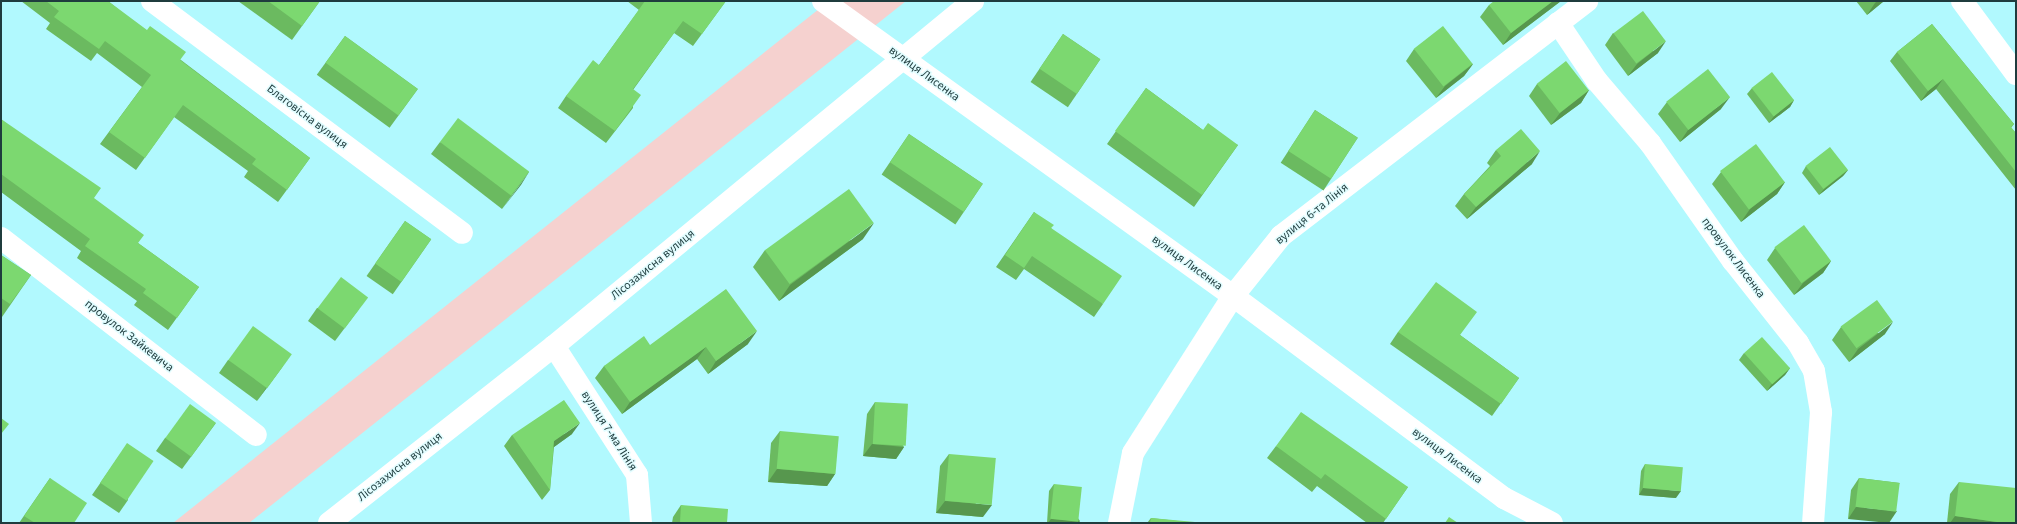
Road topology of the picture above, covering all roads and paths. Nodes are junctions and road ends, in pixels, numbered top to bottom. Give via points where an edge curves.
1 (152, 1) edge
2 (823, 1) edge
3 (973, 1) edge
4 (1587, 1) edge
5 (1962, 1) edge
6 (1558, 23) junction
7 (903, 59) junction
8 (2016, 74) edge
9 (462, 233) dead end
10 (1, 238) edge
11 (1233, 296) junction
12 (554, 346) junction
13 (256, 435) dead end
14 (329, 523) edge
15 (641, 523) edge
16 (1119, 523) edge
17 (1552, 523) edge
18 (1812, 523) edge

1 - 9 street, Благовісна вулиця
2 - 7 street, вулиця Лисенка
3 - 7 street, Лісозахисна вулиця
4 - 6 street, вулиця 6-та Лінія
5 - 8 street
6 - 11 street, вулиця 6-та Лінія via 1281,236
6 - 18 street, провулок Лисенка via 1597,81 1650,143 1733,261 1798,343 1814,371 1821,412
7 - 11 street, вулиця Лисенка
7 - 12 street, Лісозахисна вулиця
10 - 13 street, провулок Зайкевича
11 - 16 street, вулиця 6-та Лінія via 1133,453
11 - 17 street, вулиця Лисенка via 1504,498
12 - 14 street, Лісозахисна вулиця
12 - 15 street, вулиця 7-ма Лінія via 637,475 643,508

